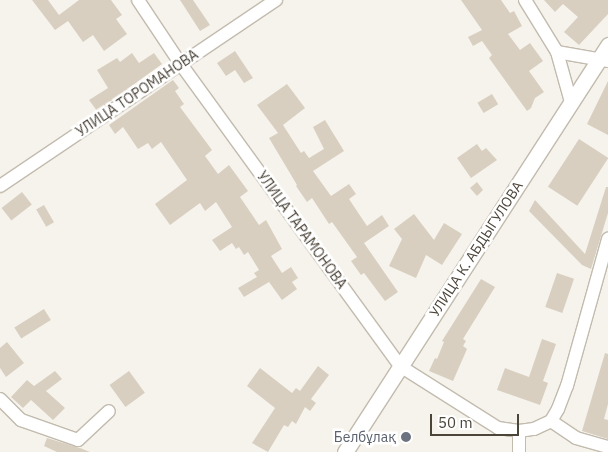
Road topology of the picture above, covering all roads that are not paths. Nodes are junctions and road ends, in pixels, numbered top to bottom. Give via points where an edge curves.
1 (138, 0) edge
2 (276, 0) edge
3 (525, 0) edge
4 (608, 45) edge
5 (557, 52) junction
6 (604, 60) edge
7 (180, 63) junction
8 (571, 102) junction
9 (0, 186) edge
10 (608, 239) edge
11 (400, 366) junction
12 (0, 399) edge
13 (109, 411) dead end
14 (551, 421) junction
15 (520, 431) junction
16 (608, 447) edge
17 (345, 452) edge
18 (519, 452) edge

1 - 7 street, УЛИЦА ТАРАМОНОВА
2 - 7 street, УЛИЦА ТОРОМАНОВА
3 - 5 street
4 - 6 street, УЛИЦА К. АБДЫГУЛОВА
5 - 6 street
5 - 8 street
6 - 8 street, УЛИЦА К. АБДЫГУЛОВА
7 - 9 street, УЛИЦА ТОРОМАНОВА
7 - 11 street, УЛИЦА ТАРАМОНОВА
8 - 11 street, УЛИЦА К. АБДЫГУЛОВА
10 - 14 street via 567,386
11 - 15 street, УЛИЦА ТАРАМОНОВА via 498,428
11 - 17 street, УЛИЦА К. АБДЫГУЛОВА
12 - 13 street via 21,420 78,440
14 - 15 street
14 - 16 street via 576,438
15 - 18 street

